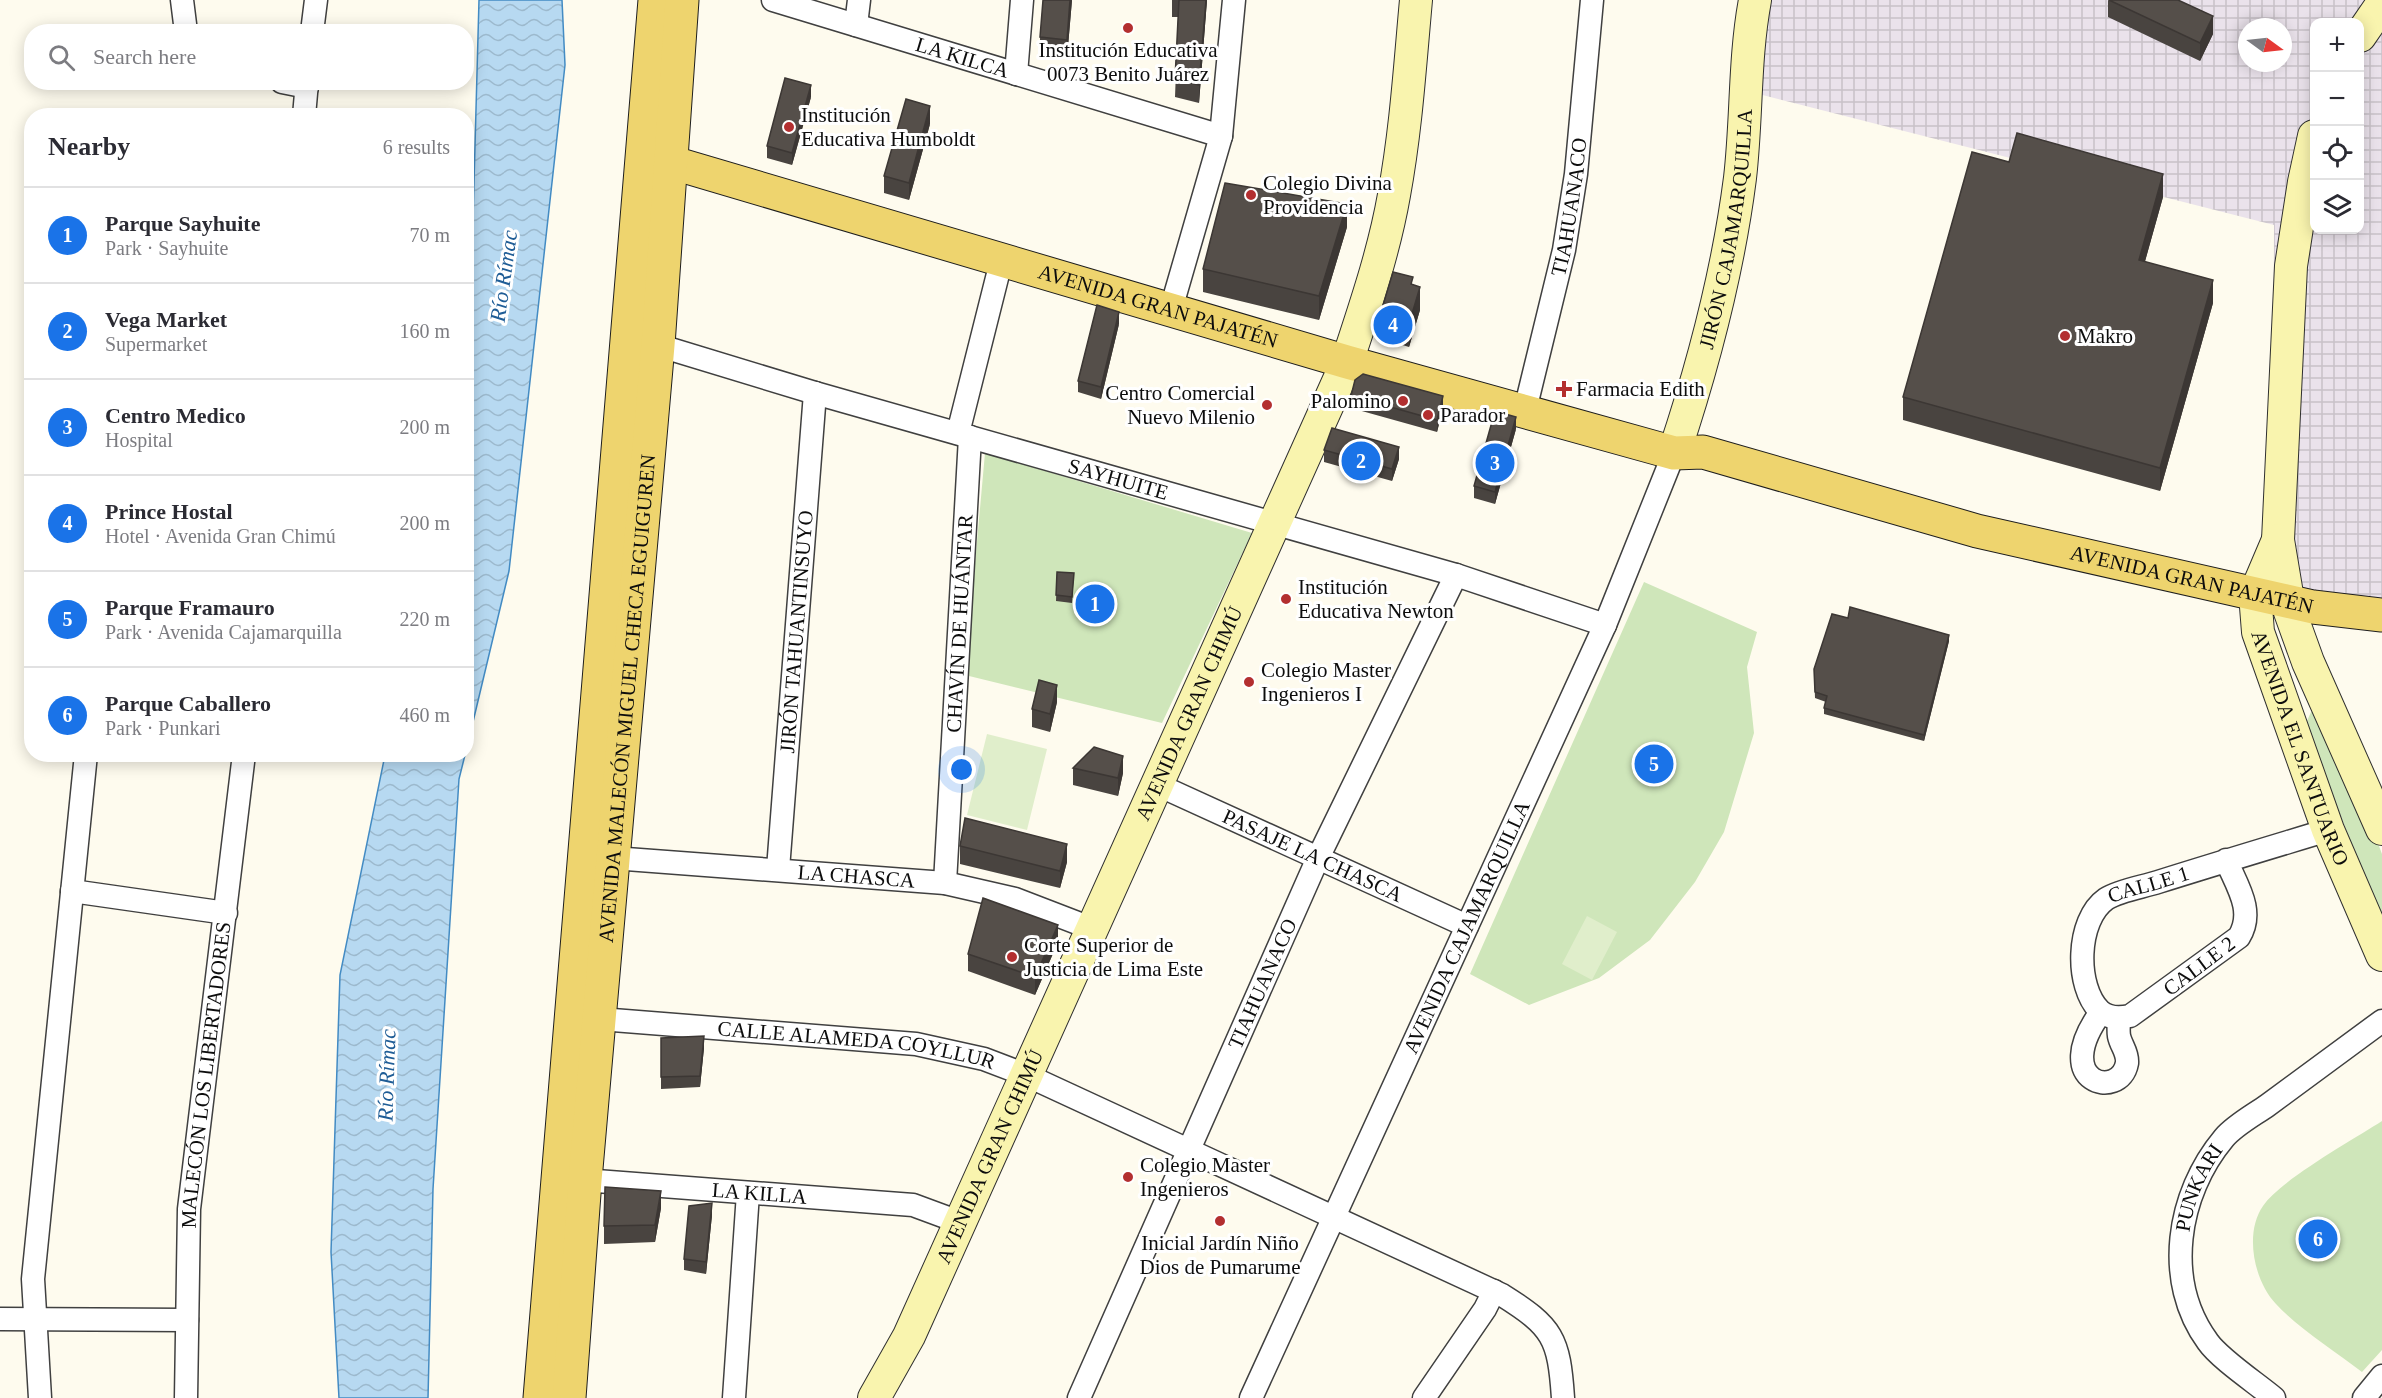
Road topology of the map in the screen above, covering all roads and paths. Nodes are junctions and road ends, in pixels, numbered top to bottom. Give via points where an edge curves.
1 (182, 0) edge
2 (316, 0) edge
3 (655, 0) edge
4 (682, 0) edge
5 (773, 0) edge
6 (859, 0) edge
7 (1022, 0) edge
8 (1234, 0) edge
9 (1416, 0) edge
10 (1592, 0) edge
11 (1755, 0) edge
12 (2382, 4) edge
13 (185, 24) edge
14 (313, 24) edge
15 (856, 25) junction
16 (2364, 30) edge
17 (1016, 74) junction
18 (307, 90) edge
19 (305, 108) edge
20 (1221, 136) junction
21 (2310, 154) edge
22 (656, 158) junction
23 (1002, 258) junction
24 (1171, 309) junction
25 (643, 340) junction
26 (1347, 362) junction
27 (815, 393) junction
28 (1525, 410) junction
29 (964, 435) junction
30 (1674, 453) junction
31 (1275, 522) junction
32 (2278, 540) junction
33 (1456, 575) junction
34 (2255, 600) junction
35 (2297, 607) junction
36 (2382, 615) edge
37 (1605, 625) junction
38 (85, 762) edge
39 (243, 762) edge
40 (1158, 785) junction
41 (2382, 829) edge
42 (2328, 830) junction
43 (613, 858) junction
44 (1318, 858) junction
45 (2226, 860) junction
46 (778, 869) junction
47 (945, 883) junction
48 (72, 891) junction
49 (226, 913) junction
50 (1467, 926) junction
51 (1093, 929) junction
52 (2382, 954) edge
53 (2110, 1015) joint
54 (600, 1019) junction
55 (2382, 1021) edge
56 (1026, 1075) junction
57 (1187, 1148) junction
58 (571, 1179) junction
59 (748, 1192) junction
60 (1334, 1216) junction
61 (959, 1222) junction
62 (1494, 1292) junction
63 (0, 1319) edge
64 (35, 1319) junction
65 (188, 1320) junction
66 (2382, 1376) edge
67 (40, 1398) edge
68 (186, 1398) edge
69 (540, 1398) edge
70 (569, 1398) edge
71 (734, 1398) edge
72 (874, 1398) edge
73 (1079, 1398) edge
74 (1251, 1398) edge
75 (1424, 1398) edge
76 (1563, 1398) edge
77 (2274, 1398) edge
78 (2364, 1398) edge

1 - 13 street
2 - 14 street
3 - 22 main road, AVENIDA MALECÓN MIGUEL CHECA EGUIGUREN
4 - 22 main road, AVENIDA MALECÓN MIGUEL CHECA EGUIGUREN
5 - 15 street, LA KILCA
6 - 15 street
7 - 17 street
8 - 20 street
9 - 26 street, AVENIDA GRAN CHIMÚ via 1404,136 1394,197 1378,268
10 - 28 street, TIAHUANACO via 1576,174 1564,250
11 - 30 street, JIRÓN CAJAMARQUILLA via 1731,236 1703,368
12 - 16 street
15 - 17 street, LA KILCA
17 - 20 street, LA KILCA
18 - 19 street
20 - 24 street
21 - 32 street, AVENIDA EL SANTUARIO via 2291,266
22 - 23 main road, AVENIDA GRAN PAJATÉN
22 - 25 main road, AVENIDA MALECÓN MIGUEL CHECA EGUIGUREN
23 - 24 main road, AVENIDA GRAN PAJATÉN
23 - 29 street, CHAVÍN DE HUÁNTAR
24 - 26 main road, AVENIDA GRAN PAJATÉN
25 - 27 street, SAYHUITE
25 - 43 main road, AVENIDA MALECÓN MIGUEL CHECA EGUIGUREN
25 - 58 main road, AVENIDA MALECÓN MIGUEL CHECA EGUIGUREN
26 - 28 main road, AVENIDA GRAN PAJATÉN
26 - 31 street, AVENIDA GRAN CHIMÚ
27 - 29 street, SAYHUITE
27 - 46 street, JIRÓN TAHUANTINSUYO
28 - 30 main road, AVENIDA GRAN PAJATÉN
29 - 31 street, SAYHUITE
29 - 47 street, CHAVÍN DE HUÁNTAR
30 - 34 main road, AVENIDA GRAN PAJATÉN via 1703,452 1977,531
30 - 37 street, AVENIDA CAJAMARQUILLA
31 - 33 street, SAYHUITE
31 - 40 street, AVENIDA GRAN CHIMÚ
32 - 34 street, AVENIDA EL SANTUARIO
32 - 35 street, AVENIDA EL SANTUARIO
33 - 37 street, SAYHUITE
33 - 44 street, TIAHUANACO
34 - 35 main road, AVENIDA GRAN PAJATÉN
34 - 42 street, AVENIDA EL SANTUARIO via 2258,632
35 - 36 main road, AVENIDA GRAN PAJATÉN
35 - 41 street, AVENIDA EL SANTUARIO via 2308,662
37 - 50 street, AVENIDA CAJAMARQUILLA
38 - 48 street
39 - 49 street, MALECÓN LOS LIBERTADORES
40 - 44 street, PASAJE LA CHASCA
40 - 51 street, AVENIDA GRAN CHIMÚ
42 - 45 street, CALLE 1
42 - 52 street, AVENIDA EL SANTUARIO
43 - 46 street, LA CHASCA
43 - 54 main road, AVENIDA MALECÓN MIGUEL CHECA EGUIGUREN
44 - 50 street, PASAJE LA CHASCA
44 - 57 street, TIAHUANACO
45 - 53 street, CALLE 2 via 2246,907 2247,918 2239,937 2137,1012
45 - 53 street, CALLE 1 via 2107,899 2092,914 2082,948 2088,985 2094,1003
46 - 47 street, LA CHASCA
47 - 51 street, LA CHASCA via 1015,899
48 - 49 street
48 - 64 street via 33,1279
49 - 65 street, MALECÓN LOS LIBERTADORES via 189,1209
50 - 60 street, AVENIDA CAJAMARQUILLA
51 - 56 street, AVENIDA GRAN CHIMÚ
54 - 56 street, CALLE ALAMEDA COYLLUR via 916,1044 984,1059
54 - 58 main road, AVENIDA MALECÓN MIGUEL CHECA EGUIGUREN
55 - 77 street, PUNKARI via 2225,1137 2205,1167 2188,1206 2180,1240 2180,1274 2189,1309 2208,1343
56 - 57 street, CALLE ALAMEDA COYLLUR
56 - 61 street, AVENIDA GRAN CHIMÚ
57 - 60 street, CALLE ALAMEDA COYLLUR
57 - 73 street, TIAHUANACO
58 - 59 street, LA KILLA
58 - 69 main road, AVENIDA MALECÓN MIGUEL CHECA EGUIGUREN
58 - 70 main road, AVENIDA MALECÓN MIGUEL CHECA EGUIGUREN
59 - 61 street, LA KILLA via 913,1204
59 - 71 street
60 - 62 street, CALLE ALAMEDA COYLLUR
60 - 74 street, AVENIDA CAJAMARQUILLA
61 - 72 street, AVENIDA GRAN CHIMÚ via 909,1336
62 - 75 street
62 - 76 street, CALLE ALAMEDA COYLLUR via 1535,1316 1551,1336 1561,1363
63 - 64 street
64 - 65 street
64 - 67 street
65 - 68 street, MALECÓN LOS LIBERTADORES
66 - 78 street

